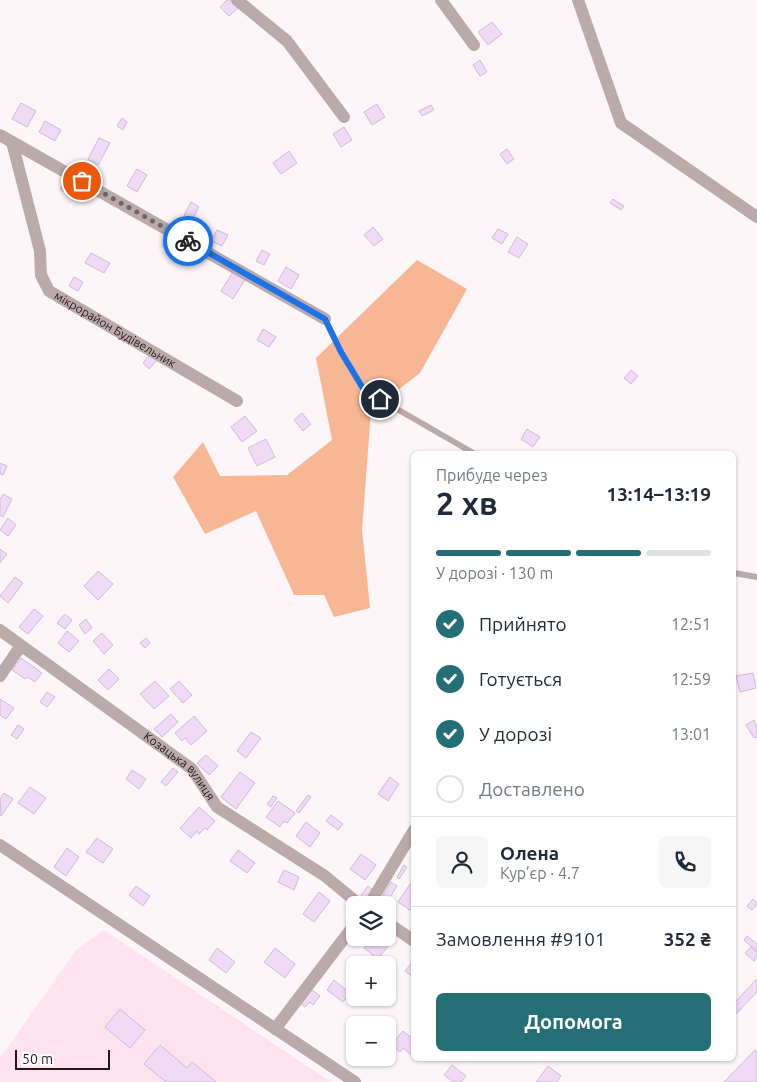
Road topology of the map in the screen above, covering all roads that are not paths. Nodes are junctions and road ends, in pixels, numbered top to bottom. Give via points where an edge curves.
1 (237, 0) edge
2 (441, 0) edge
3 (578, 0) edge
4 (474, 45) dead end
5 (344, 117) dead end
6 (0, 135) edge
7 (12, 142) junction
8 (757, 217) edge
9 (325, 319) joint
10 (237, 401) dead end
11 (470, 451) edge
12 (736, 573) edge
13 (757, 577) edge
14 (0, 630) edge
15 (20, 646) junction
16 (0, 676) edge
17 (411, 835) edge
18 (0, 846) edge
19 (349, 896) edge
20 (374, 896) edge
21 (396, 929) edge
22 (346, 936) edge
23 (411, 939) edge
24 (275, 1029) junction
25 (355, 1082) edge

1 - 5 street via 287,41
2 - 4 street
3 - 8 street via 621,123
6 - 7 street
7 - 9 street
7 - 10 street, мікрорайон Будівельник via 40,251 41,275 49,291
9 - 11 lane via 364,390
12 - 13 lane
14 - 15 street, Козацька вулиця
15 - 16 street
15 - 19 street, Козацька вулиця via 192,769 217,807 325,876
17 - 20 street
18 - 24 street
21 - 23 street
22 - 24 street
24 - 25 street

